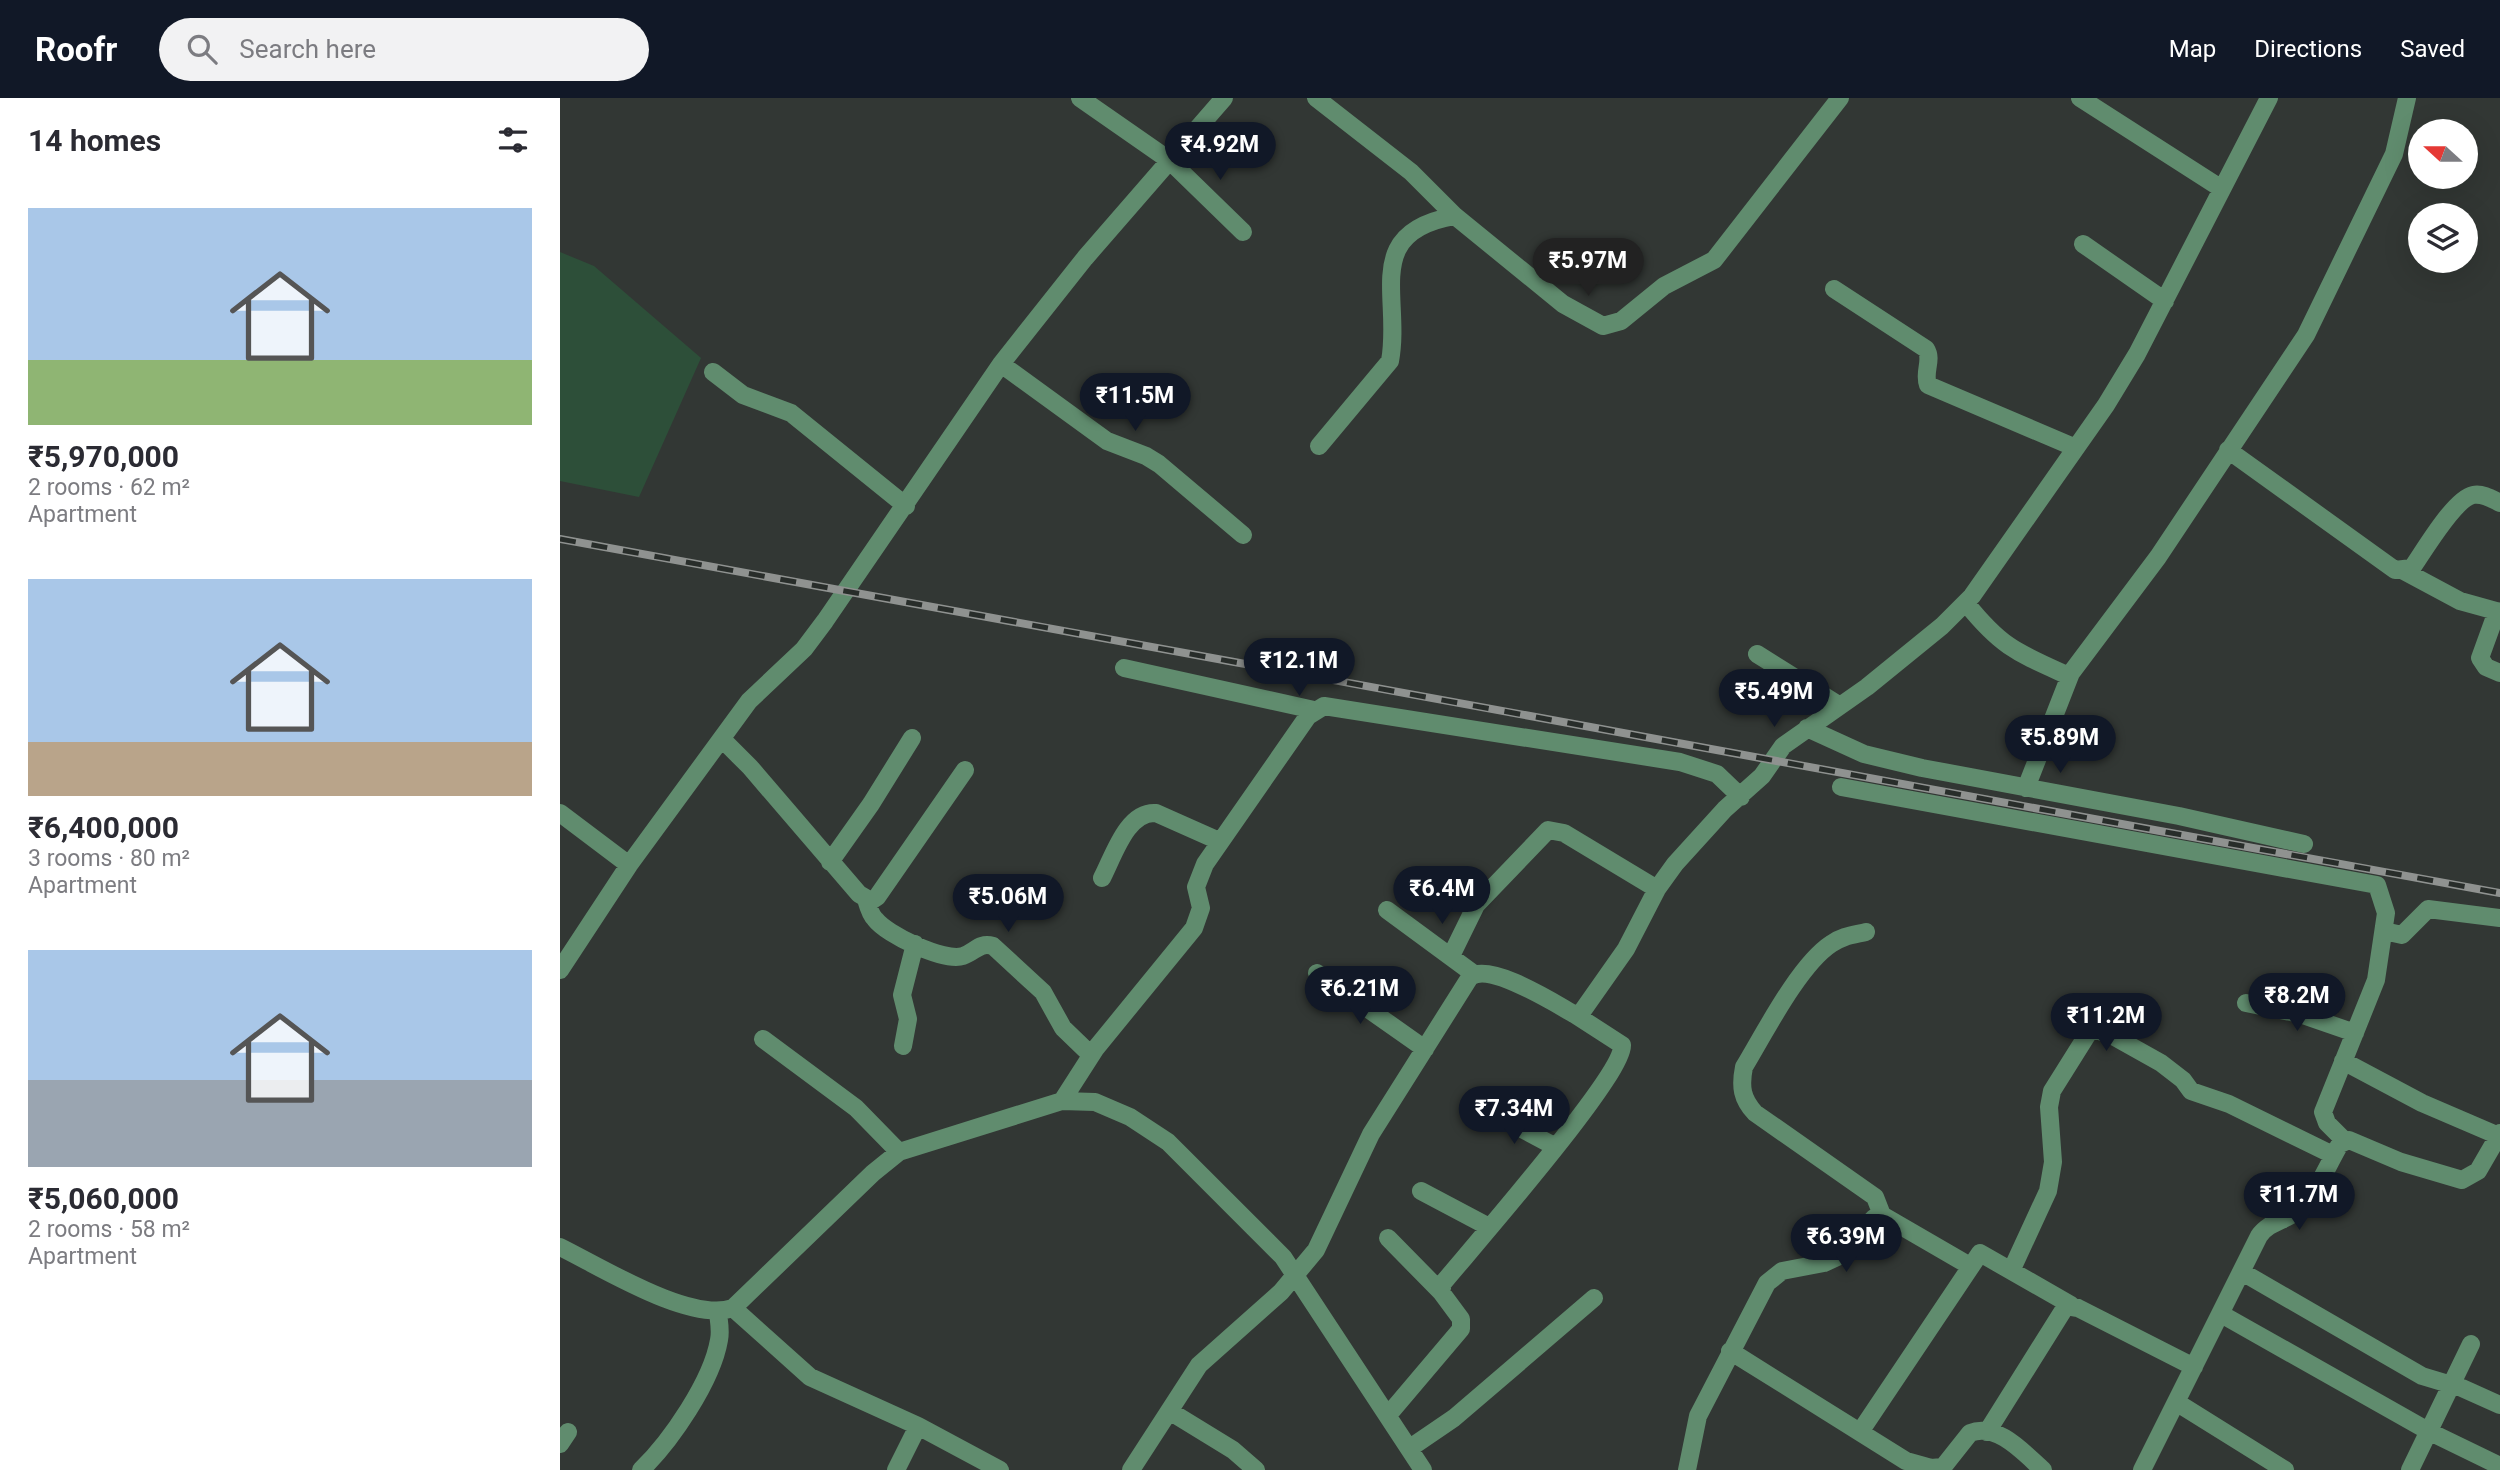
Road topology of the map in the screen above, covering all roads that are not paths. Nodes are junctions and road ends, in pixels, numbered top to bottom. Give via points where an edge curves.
1 (1080, 98) edge
2 (1224, 98) edge
3 (1317, 98) edge
4 (1840, 98) edge
5 (2080, 98) edge
6 (2269, 98) edge
7 (2407, 98) edge
8 (1169, 160) junction
9 (2222, 189) junction
10 (1455, 216) junction
11 (1243, 232) dead end
12 (2083, 244) dead end
13 (1834, 289) dead end
14 (2165, 301) junction
15 (1001, 364) junction
16 (713, 372) dead end
17 (1319, 446) dead end
18 (2076, 448) junction
19 (2228, 450) junction
20 (2500, 503) edge
21 (906, 506) junction
22 (1243, 535) dead end
23 (2404, 571) junction
24 (1966, 603) junction
25 (2498, 612) edge
26 (1757, 653) dead end
27 (1124, 668) dead end
28 (2500, 673) edge
29 (2069, 676) junction
30 (1840, 706) junction
31 (1314, 710) junction
32 (1807, 728) junction
33 (912, 738) dead end
34 (722, 739) junction
35 (965, 770) dead end
36 (1842, 787) dead end
37 (2026, 788) junction
38 (1741, 797) junction
39 (560, 813) edge
40 (1219, 841) junction
41 (2304, 844) dead end
42 (830, 862) junction
43 (629, 865) junction
44 (1102, 878) dead end
45 (1657, 890) junction
46 (866, 899) junction
47 (1387, 910) dead end
48 (2500, 918) edge
49 (1866, 932) dead end
50 (2383, 934) junction
51 (915, 944) junction
52 (1451, 956) junction
53 (560, 970) edge
54 (1317, 973) dead end
55 (1474, 974) junction
56 (2246, 1003) dead end
57 (1574, 1014) junction
58 (2355, 1033) junction
59 (763, 1039) dead end
60 (903, 1046) dead end
61 (1425, 1049) junction
62 (1091, 1055) junction
63 (2343, 1061) junction
64 (1062, 1101) junction
65 (1492, 1112) dead end
66 (2499, 1135) edge
67 (2344, 1140) junction
68 (1555, 1146) junction
69 (899, 1152) junction
70 (2333, 1155) junction
71 (1421, 1191) dead end
72 (1882, 1215) junction
73 (1489, 1227) junction
74 (1388, 1238) dead end
75 (560, 1247) edge
76 (1970, 1266) junction
77 (2012, 1269) junction
78 (2242, 1272) junction
79 (1295, 1277) junction
80 (1441, 1292) junction
81 (1594, 1298) dead end
82 (2071, 1305) junction
83 (725, 1310) junction
84 (2221, 1314) junction
85 (2471, 1344) dead end
86 (1730, 1351) junction
87 (2194, 1367) junction
88 (2452, 1386) junction
89 (2176, 1402) junction
90 (2500, 1405) edge
91 (1171, 1412) junction
92 (1389, 1414) junction
93 (918, 1426) junction
94 (1860, 1432) junction
95 (1987, 1432) junction
96 (2430, 1432) junction
97 (1410, 1448) junction
98 (1904, 1466) edge
99 (2500, 1466) edge
100 (641, 1470) edge
101 (896, 1470) edge
102 (1000, 1470) edge
103 (1131, 1470) edge
104 (1256, 1470) edge
105 (1423, 1470) edge
106 (1687, 1470) edge
107 (2043, 1470) edge
108 (2142, 1470) edge
109 (2285, 1470) edge
110 (2410, 1470) edge

1 - 8 street
2 - 8 street
3 - 10 street via 1411,172
4 - 10 street via 1714,260 1664,286 1614,324 1603,326 1576,313
5 - 9 street
6 - 9 street
7 - 19 street via 2394,154 2320,307 2291,359
8 - 11 street
8 - 15 street
9 - 14 street
10 - 17 street via 1421,225 1407,233 1398,246 1389,290 1390,361
12 - 14 street
13 - 18 street via 1926,348 1928,385
14 - 18 street
15 - 21 street
15 - 22 street via 1107,442 1159,464
16 - 21 street via 743,395 791,413
18 - 24 street
19 - 23 street via 2387,565
19 - 29 street via 2158,557
20 - 23 street via 2477,494 2461,502 2412,568
21 - 34 street via 804,649 749,701
23 - 25 street via 2460,601
24 - 29 street via 2003,644
24 - 30 street
25 - 28 street via 2480,658 2486,667
26 - 30 street
27 - 31 street
29 - 37 street
30 - 32 street
31 - 38 street via 1333,707 1680,762 1717,774
31 - 40 street
32 - 37 street via 1864,754
32 - 38 street via 1783,746
33 - 42 street
34 - 42 street
34 - 43 street
35 - 46 street via 877,897
36 - 50 street via 2373,884 2381,891 2386,913
37 - 41 street
38 - 45 street via 1693,843
39 - 43 street
40 - 44 street via 1147,813 1133,821
40 - 62 street via 1198,879 1196,897 1201,908 1194,928
42 - 46 street
43 - 53 street
45 - 52 street via 1564,833 1548,830 1476,905
45 - 57 street via 1612,971 1583,1010
46 - 51 street via 875,920
47 - 52 street
48 - 50 street via 2433,908 2421,912 2402,935
49 - 72 street via 1843,936 1819,953 1750,1057 1741,1081 1742,1094 1755,1113 1875,1197
50 - 58 street via 2372,994
51 - 60 street via 902,995 908,1019
51 - 62 street via 954,957 982,945 993,946 1043,992 1063,1028
52 - 55 street
54 - 61 street
55 - 57 street via 1511,981
55 - 61 street
56 - 58 street via 2301,1014
57 - 68 street via 1619,1043 1622,1050 1611,1073
58 - 63 street
59 - 69 street via 856,1108
61 - 79 street via 1364,1148 1325,1236
62 - 64 street
63 - 66 street via 2422,1103
63 - 67 street via 2323,1112
64 - 69 street
64 - 79 street via 1095,1102 1115,1109 1168,1142 1272,1244
65 - 68 street
66 - 67 street via 2478,1171 2462,1180
67 - 70 street
68 - 73 street
69 - 83 street
70 - 77 street via 2229,1104 2191,1091 2161,1063 2111,1035 2089,1032 2052,1091 2053,1162 2048,1191
70 - 78 street via 2299,1210 2263,1230
71 - 73 street
72 - 76 street
72 - 86 street via 1837,1257 1775,1275
73 - 80 street via 1443,1283
74 - 80 street
75 - 83 street via 676,1304
76 - 77 street via 1980,1253
76 - 94 street
77 - 82 street
78 - 84 street
78 - 88 street via 2422,1376
79 - 91 street via 1209,1354
79 - 92 street
80 - 92 street via 1461,1319 1461,1329
81 - 97 street via 1454,1418
82 - 87 street
82 - 95 street via 2060,1312
83 - 93 street via 810,1377
83 - 100 street via 712,1363 674,1434
84 - 87 street
84 - 96 street
85 - 88 street
86 - 94 street
86 - 106 street via 1698,1416
87 - 89 street
88 - 90 street
88 - 96 street
89 - 108 street
89 - 109 street
91 - 103 street
91 - 104 street via 1233,1450
92 - 97 street
93 - 101 street
93 - 102 street
94 - 98 street
95 - 98 street via 1969,1433 1943,1467
95 - 107 street via 2008,1441
96 - 99 street
96 - 110 street
97 - 105 street

